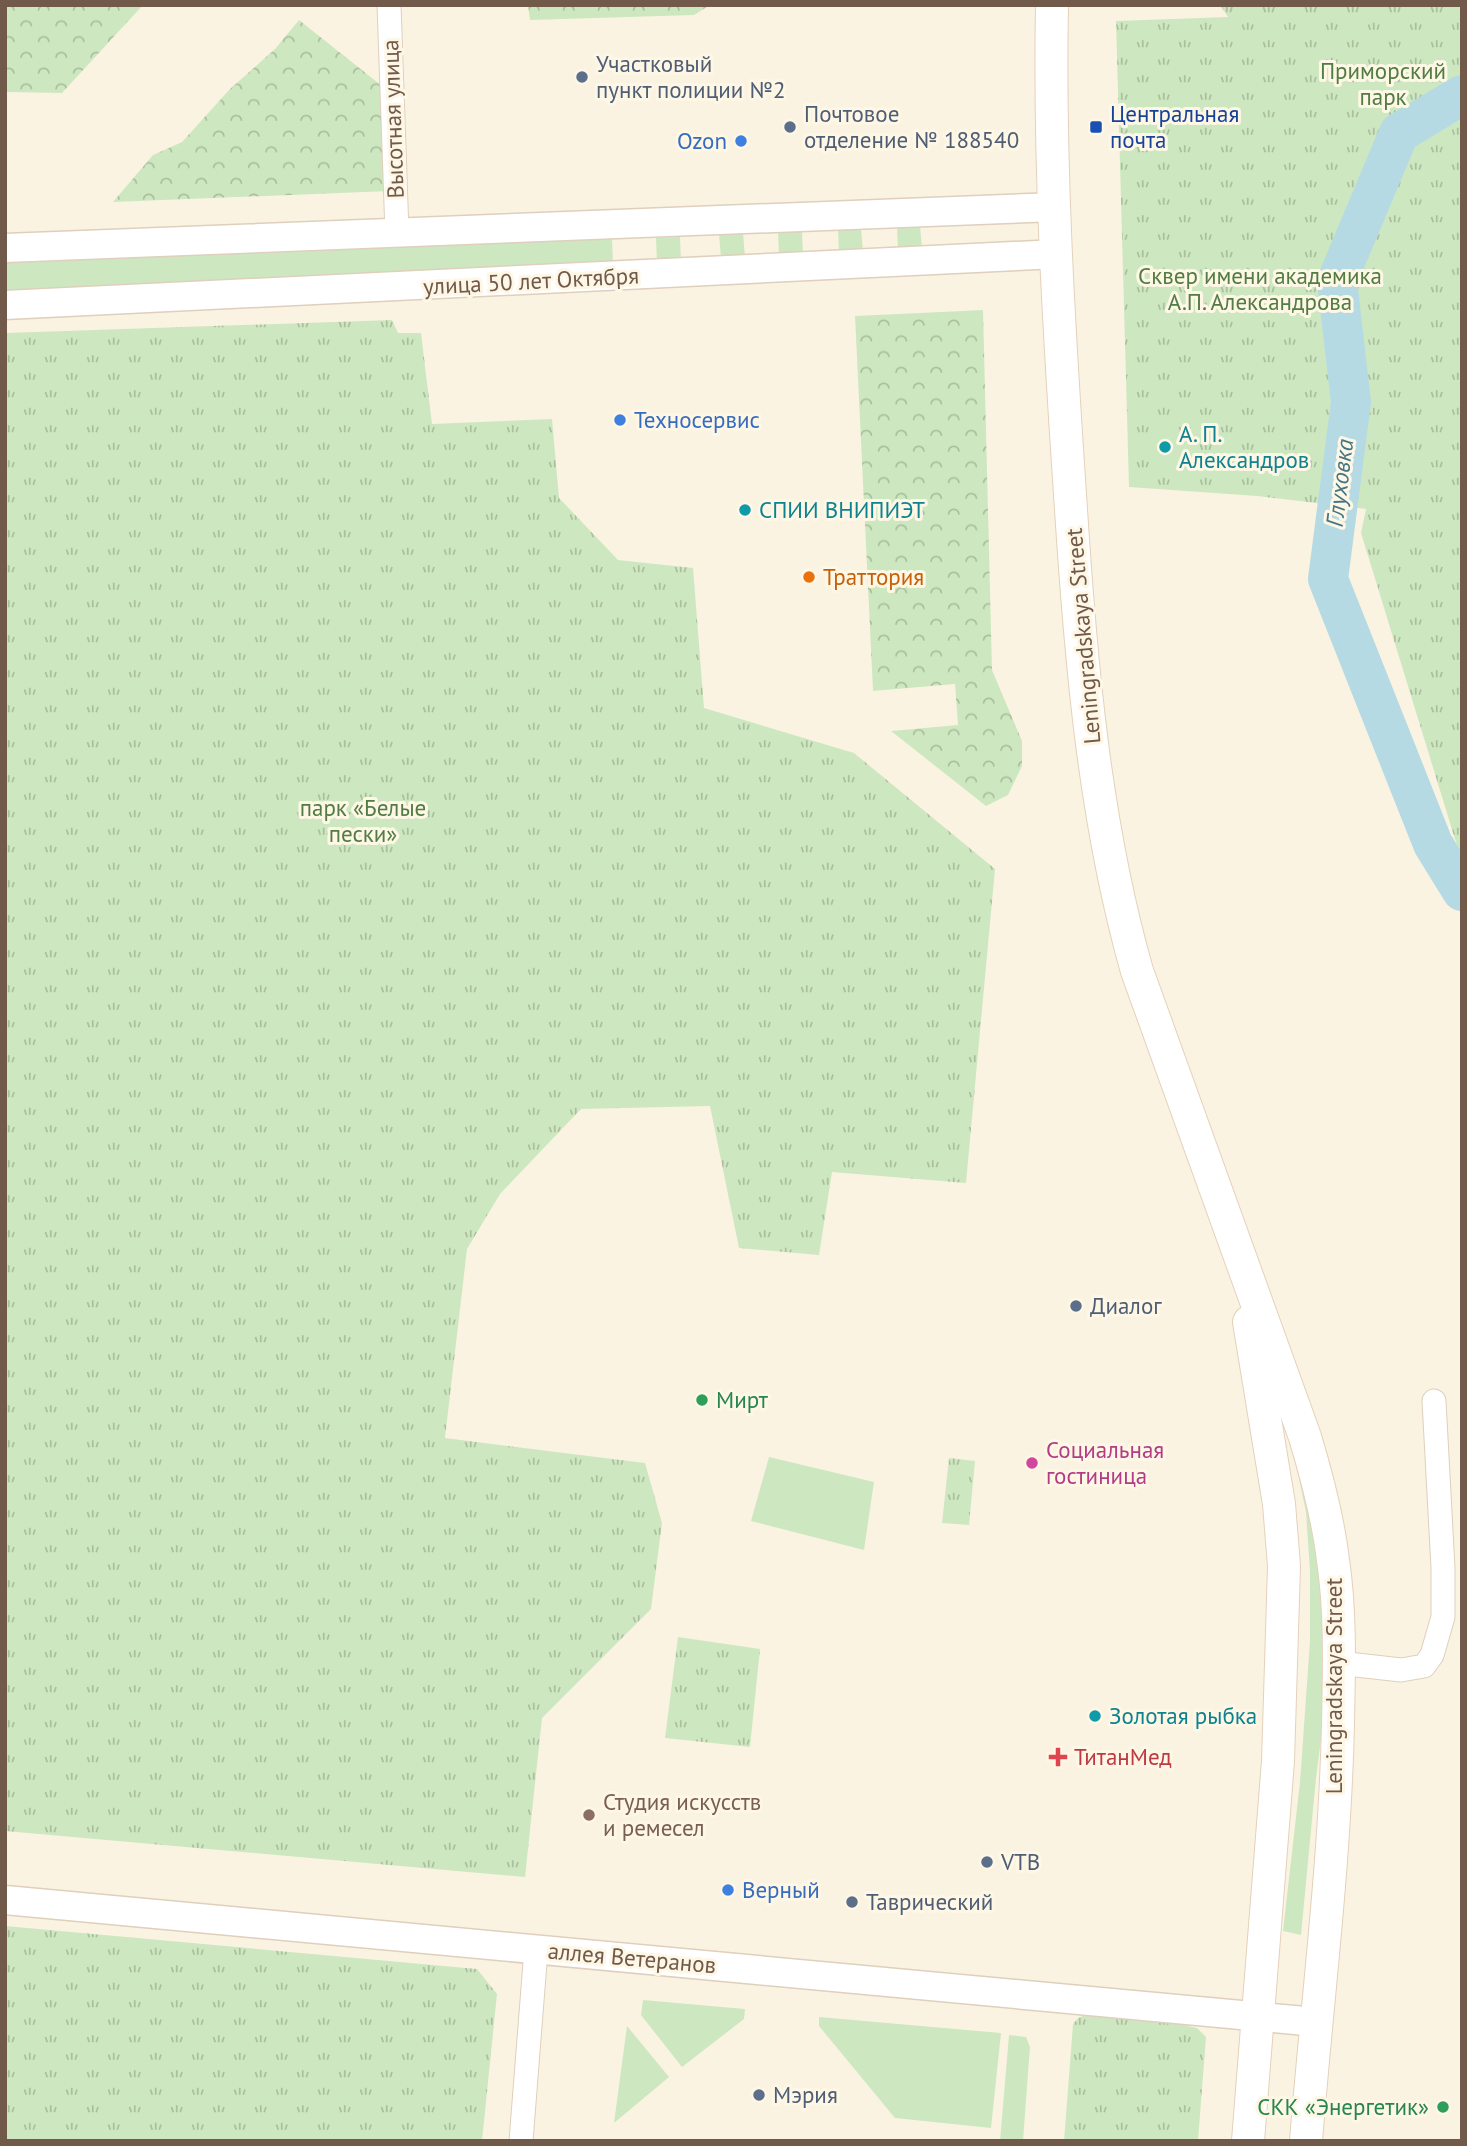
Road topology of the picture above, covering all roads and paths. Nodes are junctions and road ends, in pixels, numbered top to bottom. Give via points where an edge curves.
1 (389, 5) edge
2 (1052, 5) edge
3 (1055, 207) junction
4 (397, 233) junction
5 (5, 248) edge
6 (1058, 254) junction
7 (5, 305) edge
8 (1236, 1245) junction
9 (1434, 1401) dead end
10 (1305, 1437) junction
11 (1269, 1446) junction
12 (1339, 1664) junction
13 (5, 1900) edge
14 (537, 1950) junction
15 (1259, 2017) junction
16 (1315, 2022) junction
17 (521, 2141) edge
18 (1248, 2141) edge
19 (1306, 2141) edge

1 - 4 street, Высотная улица
2 - 3 main road, Leningradskaya Street
3 - 4 street
3 - 6 main road, Leningradskaya Street
4 - 5 street
6 - 7 street, улица 50 лет Октября
6 - 8 main road, Leningradskaya Street via 1074,563 1087,702 1111,867 1137,971
8 - 10 main road, Leningradskaya Street
8 - 11 main road, Leningradskaya Street
9 - 12 street via 1443,1568 1443,1617 1435,1648 1424,1666 1401,1670
10 - 11 main road via 1285,1433
10 - 12 main road, Leningradskaya Street via 1334,1562
11 - 15 main road, Leningradskaya Street via 1284,1566 1278,1761
12 - 16 main road, Leningradskaya Street via 1337,1765
13 - 14 street, аллея Ветеранов
14 - 15 street, аллея Ветеранов
14 - 17 street
15 - 16 street, аллея Ветеранов
15 - 18 main road, Leningradskaya Street
16 - 19 main road, Leningradskaya Street

